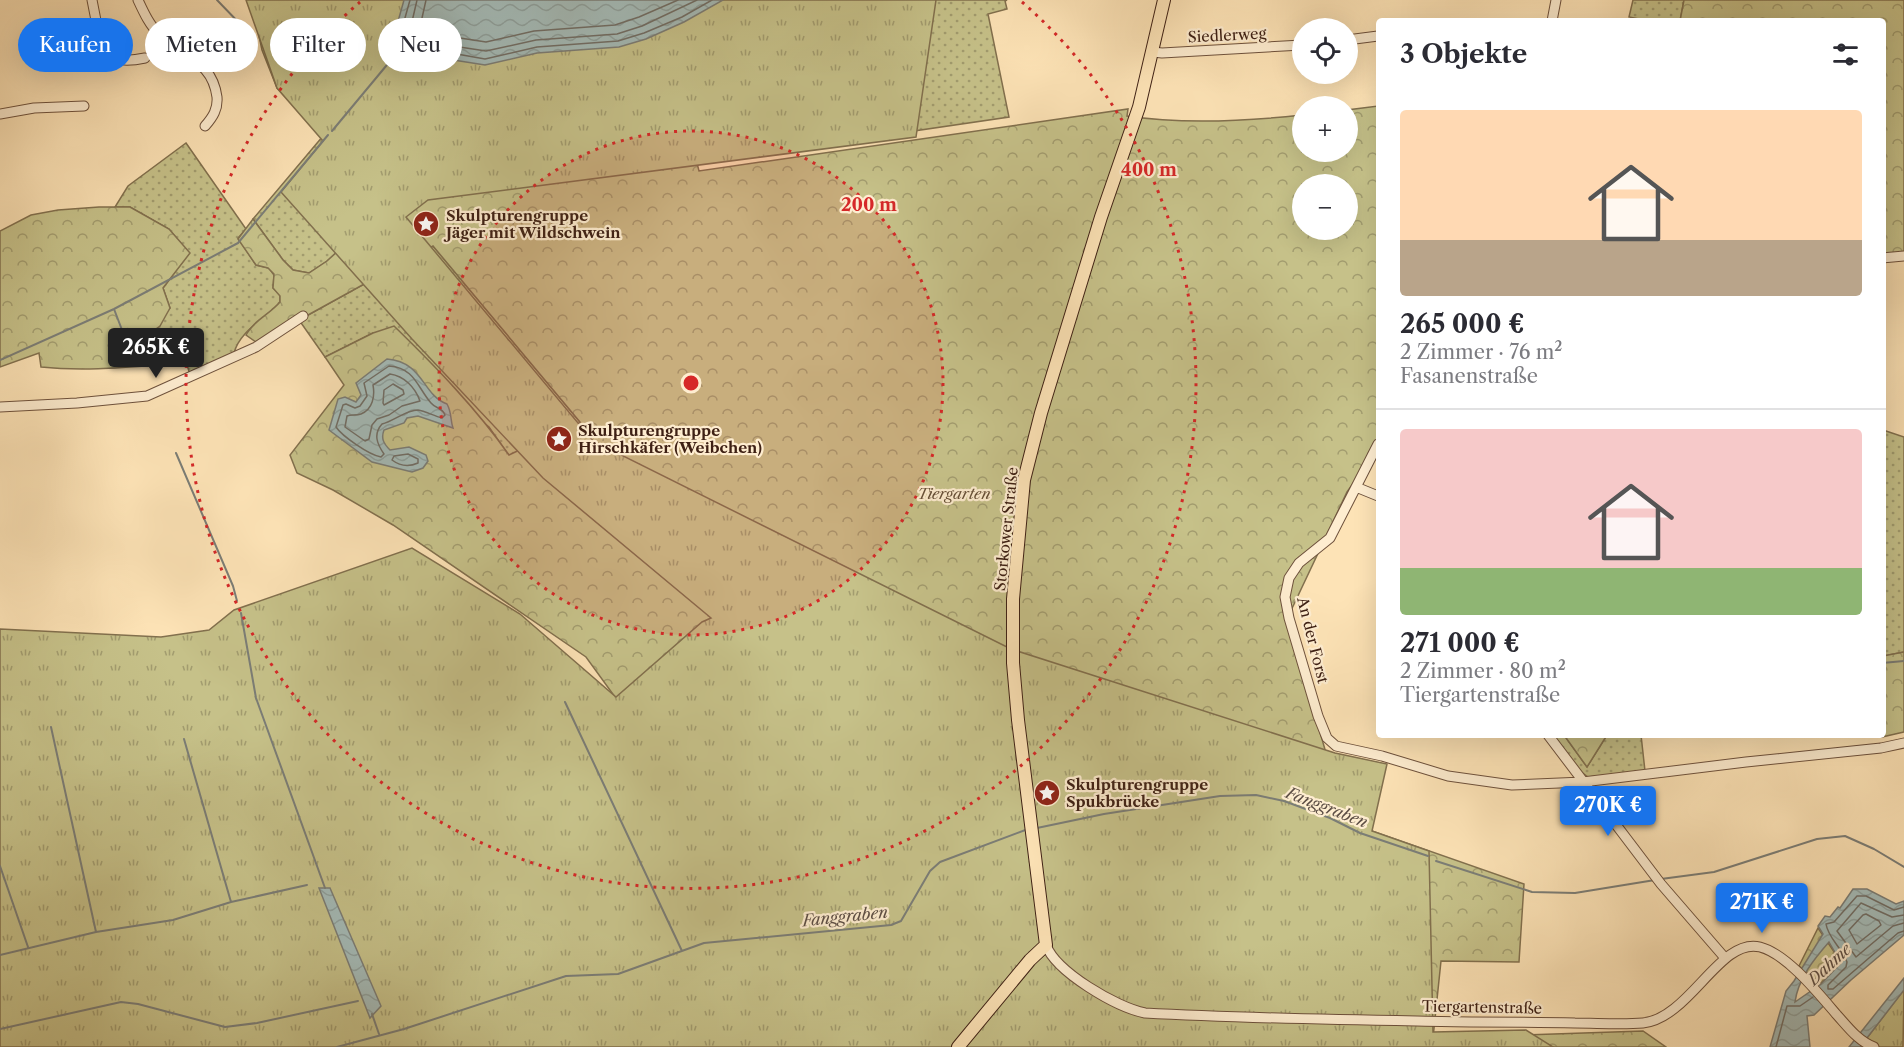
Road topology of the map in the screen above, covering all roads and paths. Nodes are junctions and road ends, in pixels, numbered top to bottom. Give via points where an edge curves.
1 (92, 0) edge
2 (138, 0) edge
3 (1164, 0) edge
4 (1556, 0) edge
5 (1553, 18) edge
6 (1376, 36) edge
7 (1358, 39) edge
8 (1292, 46) edge
9 (1153, 52) junction
10 (145, 58) dead end
11 (84, 106) dead end
12 (0, 114) edge
13 (205, 126) dead end
14 (1904, 256) edge
15 (1886, 258) edge
16 (303, 316) dead end
17 (0, 407) edge
18 (1376, 448) edge
19 (1356, 487) junction
20 (1376, 495) edge
21 (1550, 738) edge
22 (1904, 743) edge
23 (1583, 782) junction
24 (1046, 945) junction
25 (1725, 958) junction
26 (958, 1047) edge
27 (1874, 1047) edge

1 - 10 street via 102,51 114,58
2 - 13 street via 160,36 204,67 213,78 218,106
3 - 9 main road, Storkower Straße
4 - 5 street
6 - 7 street
8 - 9 street, Siedlerweg
9 - 24 main road, Storkower Straße via 1138,112 1058,355 1024,480 1013,663
11 - 12 street
14 - 15 street
16 - 17 street via 256,347 147,396
18 - 19 street, An der Forst
19 - 20 street
19 - 23 street, An der Forst via 1330,538 1299,563 1289,578 1285,597 1327,738 1336,746 1448,776 1512,785
21 - 23 street
22 - 23 street
23 - 25 street via 1654,876
24 - 25 street, Tiergartenstraße via 1055,961 1068,972 1110,999 1145,1013 1448,1022 1646,1023 1676,1009
24 - 26 main road
25 - 27 street, Tiergartenstraße via 1749,946 1772,952 1796,971 1861,1039

